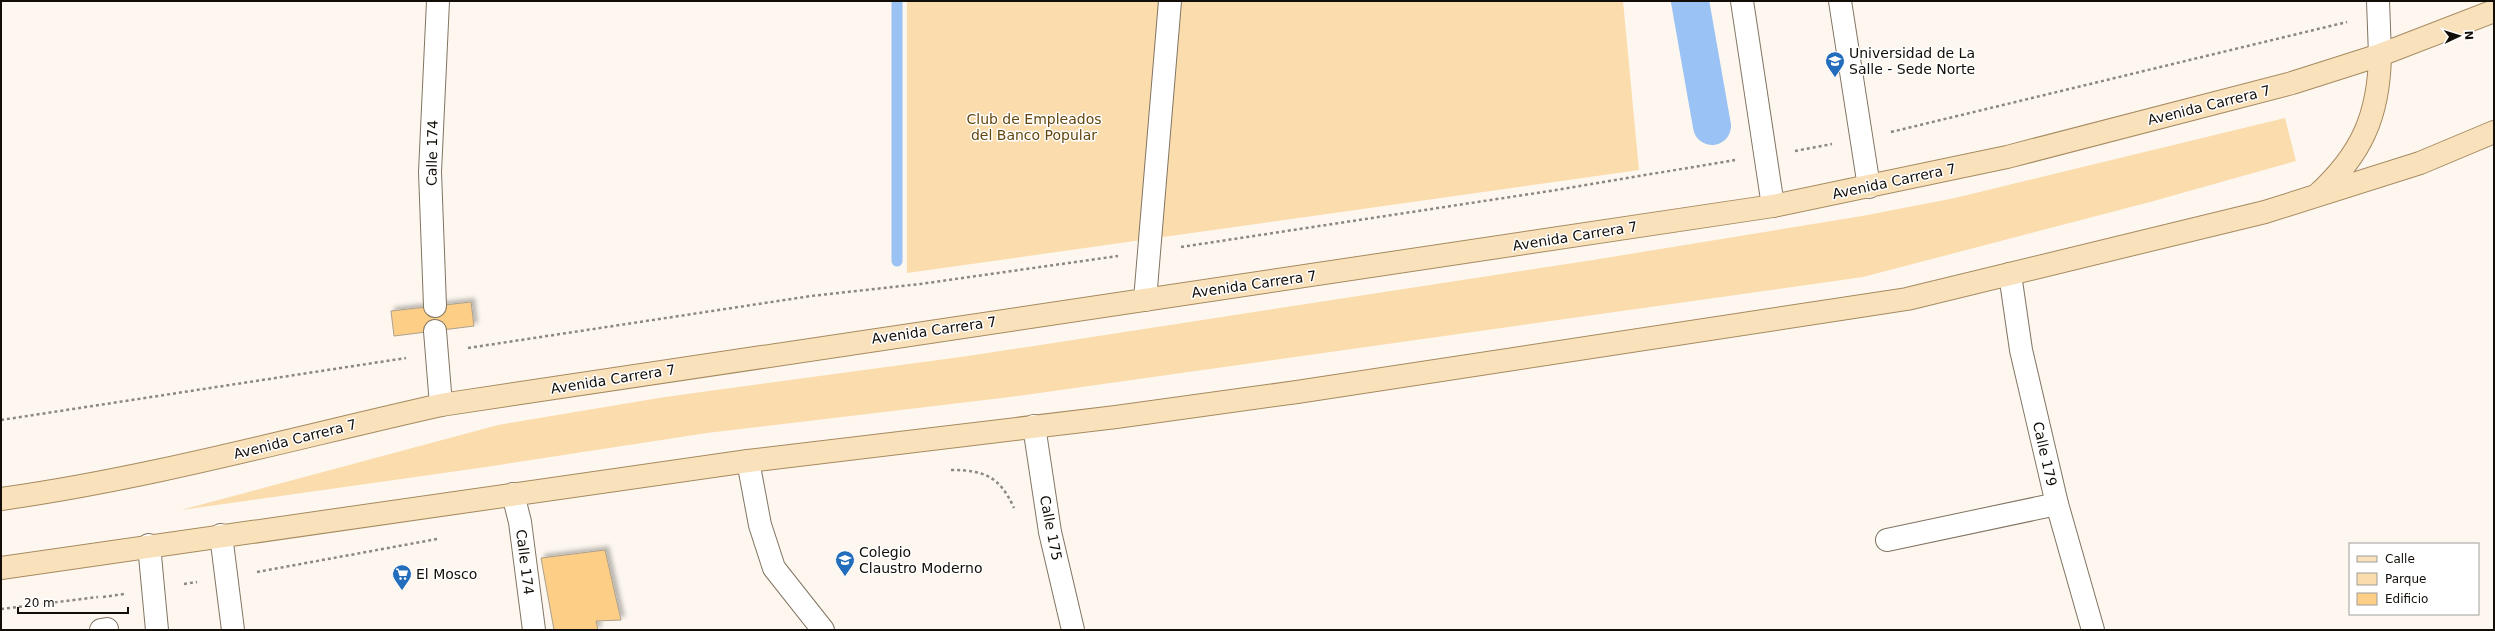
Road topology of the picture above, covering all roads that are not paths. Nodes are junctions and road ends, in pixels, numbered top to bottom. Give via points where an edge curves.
1 (438, 1) edge
2 (1170, 1) edge
3 (1742, 1) edge
4 (1840, 1) edge
5 (2378, 6) edge
6 (2494, 11) edge
7 (2380, 55) junction
8 (2494, 132) edge
9 (1869, 187) junction
10 (2314, 198) junction
11 (1773, 206) junction
12 (2010, 274) junction
13 (1145, 300) junction
14 (434, 306) dead end
15 (435, 331) dead end
16 (441, 405) junction
17 (1034, 426) junction
18 (748, 462) junction
19 (513, 494) junction
20 (1, 499) edge
21 (2057, 504) junction
22 (221, 535) junction
23 (1887, 540) dead end
24 (149, 545) junction
25 (1, 568) edge
26 (157, 630) edge
27 (233, 630) edge
28 (534, 630) edge
29 (823, 630) edge
30 (1073, 630) edge
31 (2093, 630) edge

1 - 14 street, Calle 174 via 430,172
2 - 13 street
3 - 11 street
4 - 9 street
5 - 7 street
6 - 7 main road, Avenida Carrera 7
7 - 9 main road, Avenida Carrera 7 via 2292,83 2007,157
7 - 10 main road via 2380,83 2375,109 2365,135 2352,158 2335,179
8 - 10 main road via 2420,163
9 - 11 main road, Avenida Carrera 7
10 - 12 main road
11 - 13 main road, Avenida Carrera 7
12 - 17 main road via 1907,299 1798,317 1297,392
12 - 21 street, Calle 179 via 2021,350
13 - 16 main road, Avenida Carrera 7
15 - 16 street
16 - 20 main road, Avenida Carrera 7 via 319,432 194,464
17 - 18 main road
17 - 30 street, Calle 175 via 1050,532
18 - 19 main road
18 - 29 street via 757,512 774,568
19 - 22 main road
19 - 28 street, Calle 174 via 520,522
21 - 23 street
21 - 31 street, Calle 179
22 - 24 main road
22 - 27 street
24 - 25 main road
24 - 26 street

